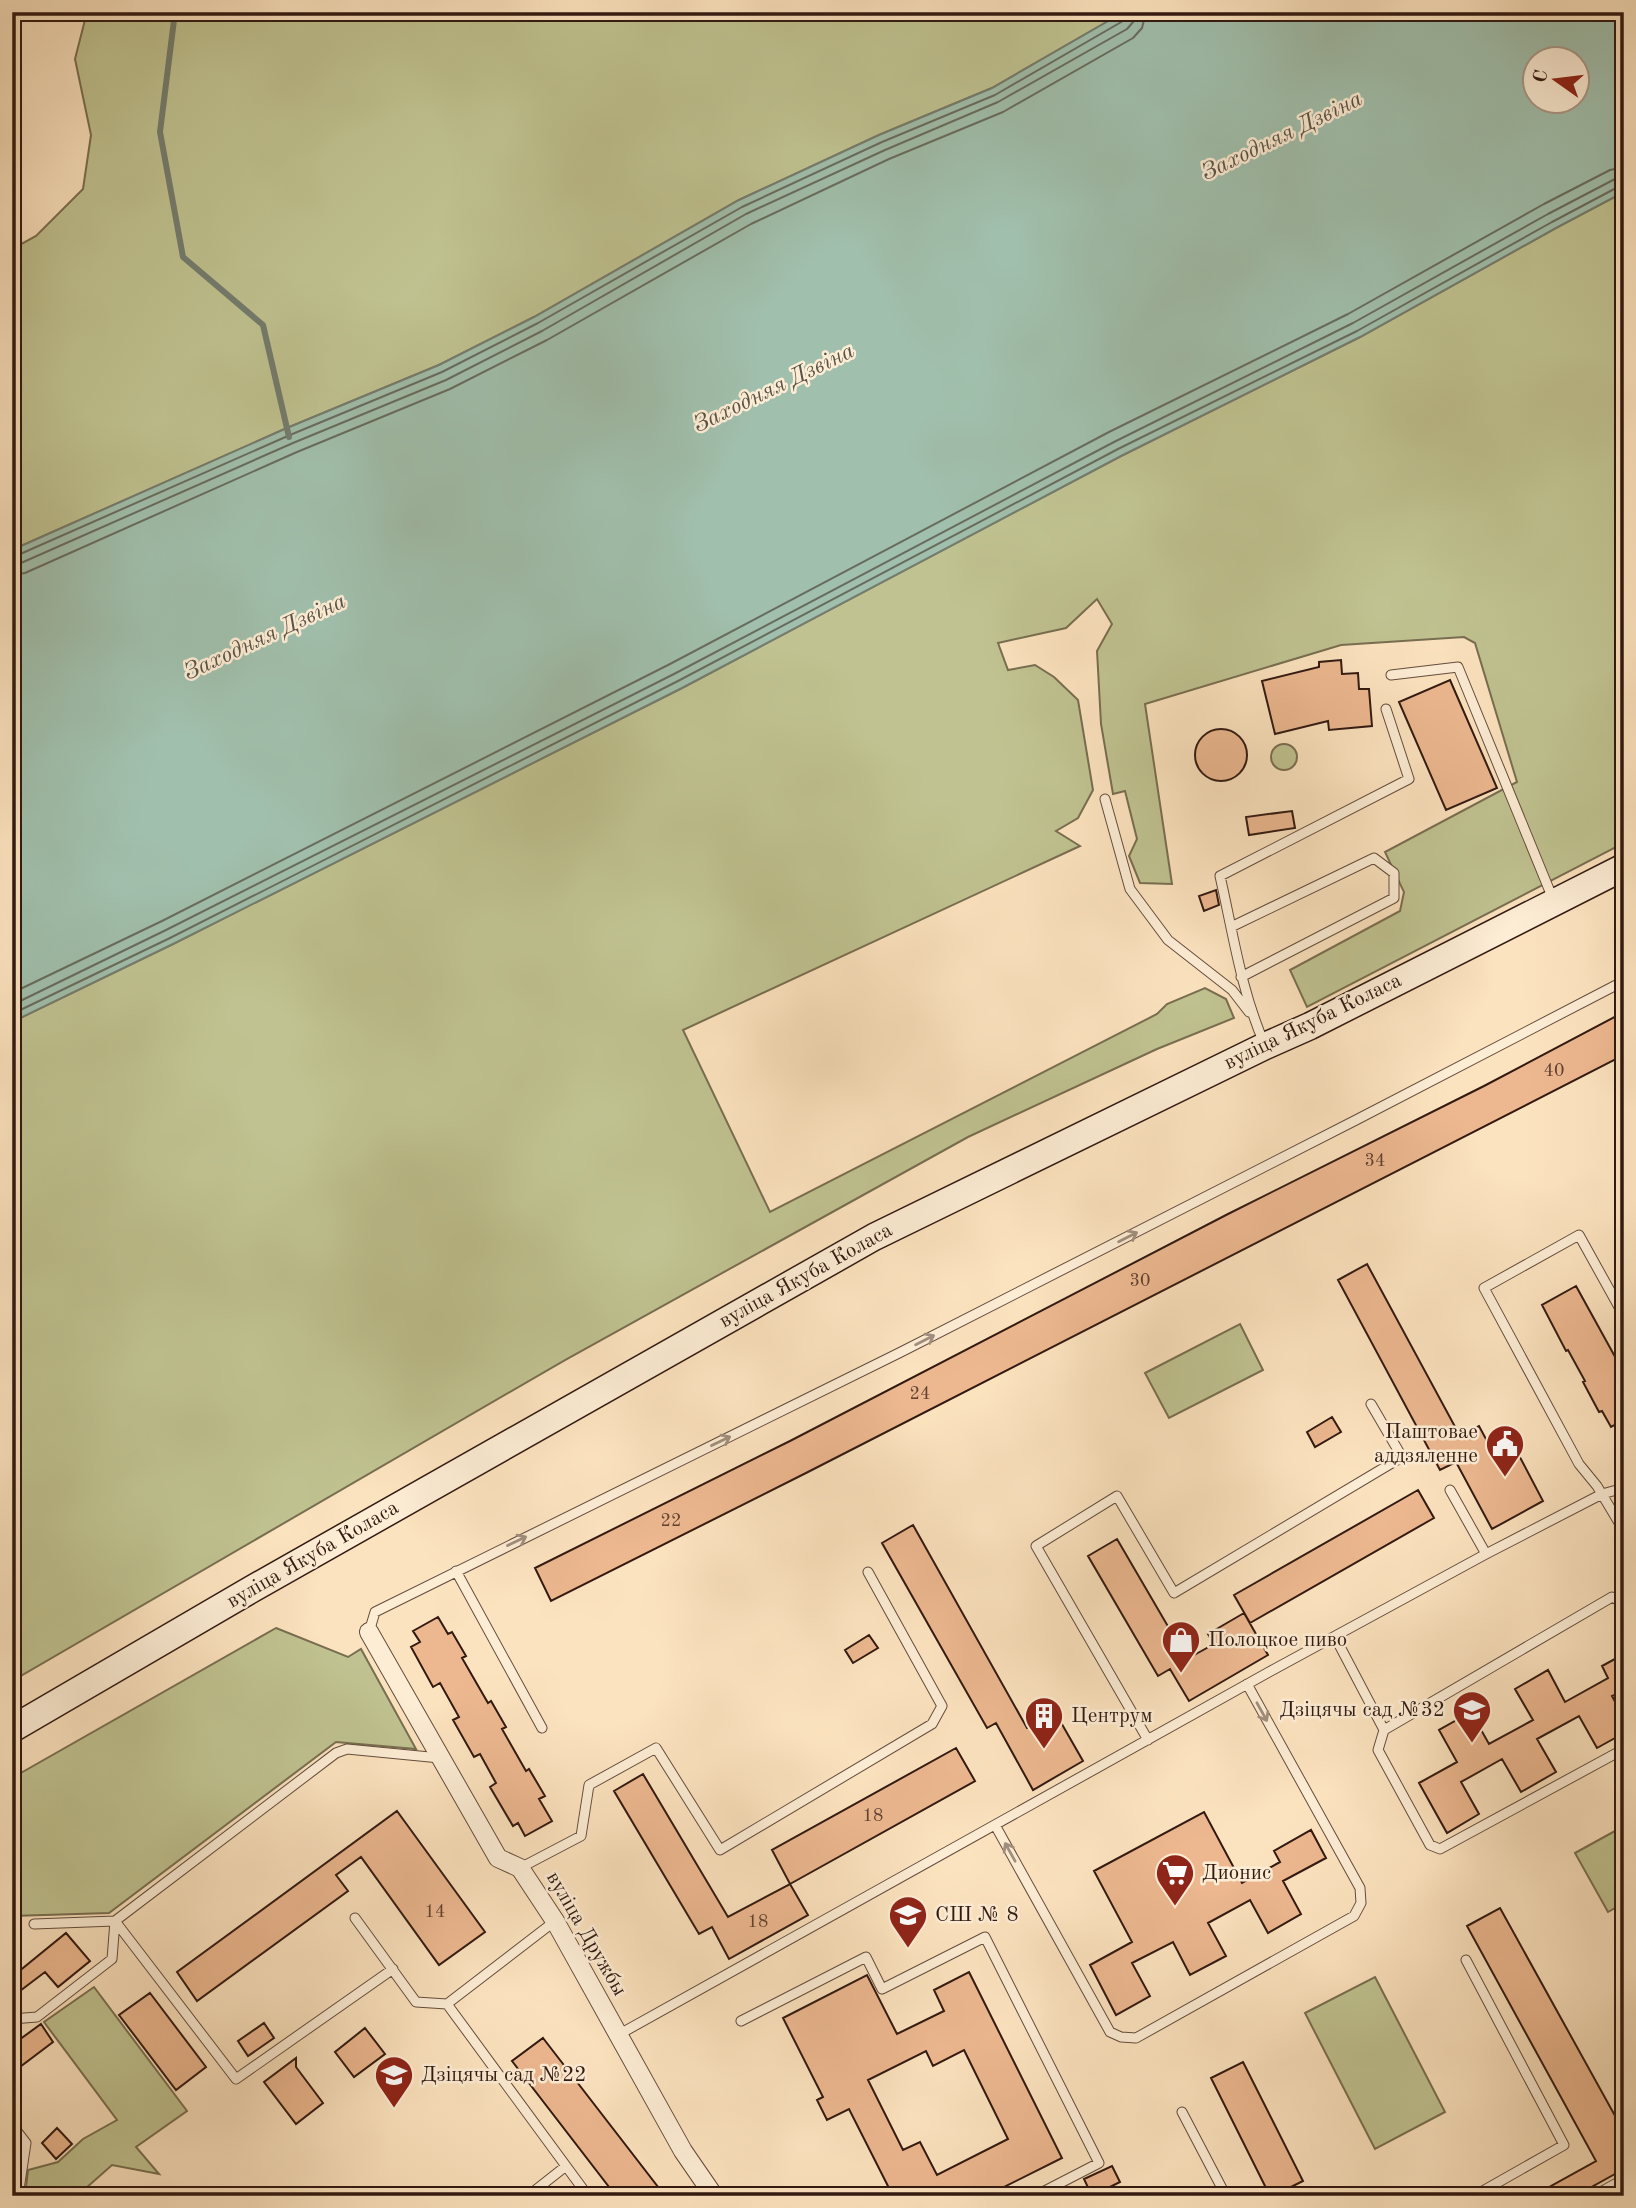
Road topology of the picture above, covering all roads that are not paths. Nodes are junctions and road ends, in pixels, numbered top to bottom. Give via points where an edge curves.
1 (1391, 675) dead end
2 (1387, 709) dead end
3 (1105, 799) dead end
4 (1624, 867) edge
5 (1553, 901) junction
6 (1231, 927) junction
7 (1241, 977) junction
8 (1624, 981) edge
9 (1252, 1016) junction
10 (1265, 1046) junction
11 (1624, 1316) edge
12 (1371, 1405) dead end
13 (1624, 1488) edge
14 (1450, 1490) dead end
15 (1602, 1494) junction
16 (1624, 1531) edge
17 (1486, 1554) junction
18 (456, 1571) junction
19 (868, 1572) dead end
20 (1624, 1603) edge
21 (369, 1632) joint
22 (1335, 1637) junction
23 (1247, 1684) junction
24 (542, 1728) dead end
25 (12, 1729) edge
26 (1384, 1730) junction
27 (1148, 1740) junction
28 (1624, 1749) edge
29 (440, 1758) junction
30 (995, 1825) junction
31 (520, 1868) junction
32 (355, 1918) dead end
33 (115, 1921) junction
34 (555, 1921) junction
35 (34, 1924) dead end
36 (1466, 1960) dead end
37 (393, 1969) junction
38 (447, 2004) junction
39 (12, 2019) edge
40 (741, 2021) dead end
41 (618, 2035) junction
42 (1182, 2112) dead end
43 (12, 2125) edge
44 (566, 2166) junction
45 (1624, 2179) edge
46 (1597, 2194) dead end
47 (18, 2196) edge
48 (528, 2196) edge
49 (588, 2196) edge
50 (714, 2196) edge
51 (1035, 2196) edge
52 (1226, 2196) edge
53 (1474, 2196) edge

1 - 5 lane via 1458,667
2 - 6 lane via 1409,779 1220,876
3 - 9 lane via 1130,889 1168,940 1232,990
4 - 5 street, вуліца Якуба Коласа
5 - 10 street, вуліца Якуба Коласа
6 - 7 lane
6 - 7 lane via 1374,858 1394,873 1394,898
7 - 9 lane
18 -> 8 lane via 926,1340
9 - 10 lane
10 - 25 street, вуліца Якуба Коласа via 874,1237
11 - 15 lane via 1579,1235 1484,1288 1579,1464
12 - 27 lane via 1402,1457 1174,1593 1117,1496 1036,1546
13 - 15 lane
14 - 17 lane
15 - 16 lane
15 - 17 lane
17 - 22 lane
18 - 21 lane via 374,1612
18 - 24 lane
19 - 31 lane via 942,1706 932,1724 720,1850 656,1748 589,1785 581,1836
20 - 26 lane via 1612,1597
21 - 29 street, вуліца Дружбы
22 - 23 lane
22 - 26 lane
23 - 27 lane
23 -> 30 lane via 1360,1888 1362,1903 1354,1916 1136,2038 1110,2032
26 - 28 lane via 1378,1750 1430,1845 1440,1849
27 - 30 lane
29 - 31 street, вуліца Дружбы via 498,1858
29 - 33 lane via 347,1749 336,1753
30 - 41 lane
31 - 34 street, вуліца Дружбы
32 - 37 lane
33 - 35 lane
33 - 37 lane via 236,2079
33 - 39 lane via 112,1959 37,2017
34 - 38 lane
34 - 41 street, вуліца Дружбы
36 - 53 lane via 1564,2145
37 - 38 lane via 416,2002
38 - 44 lane
40 - 51 lane via 866,1957 882,1989 985,1937 1099,2163
41 - 50 street, вуліца Дружбы via 683,2151
42 - 52 lane
43 - 47 lane via 26,2143
44 - 48 lane
44 - 49 lane
45 - 46 lane

